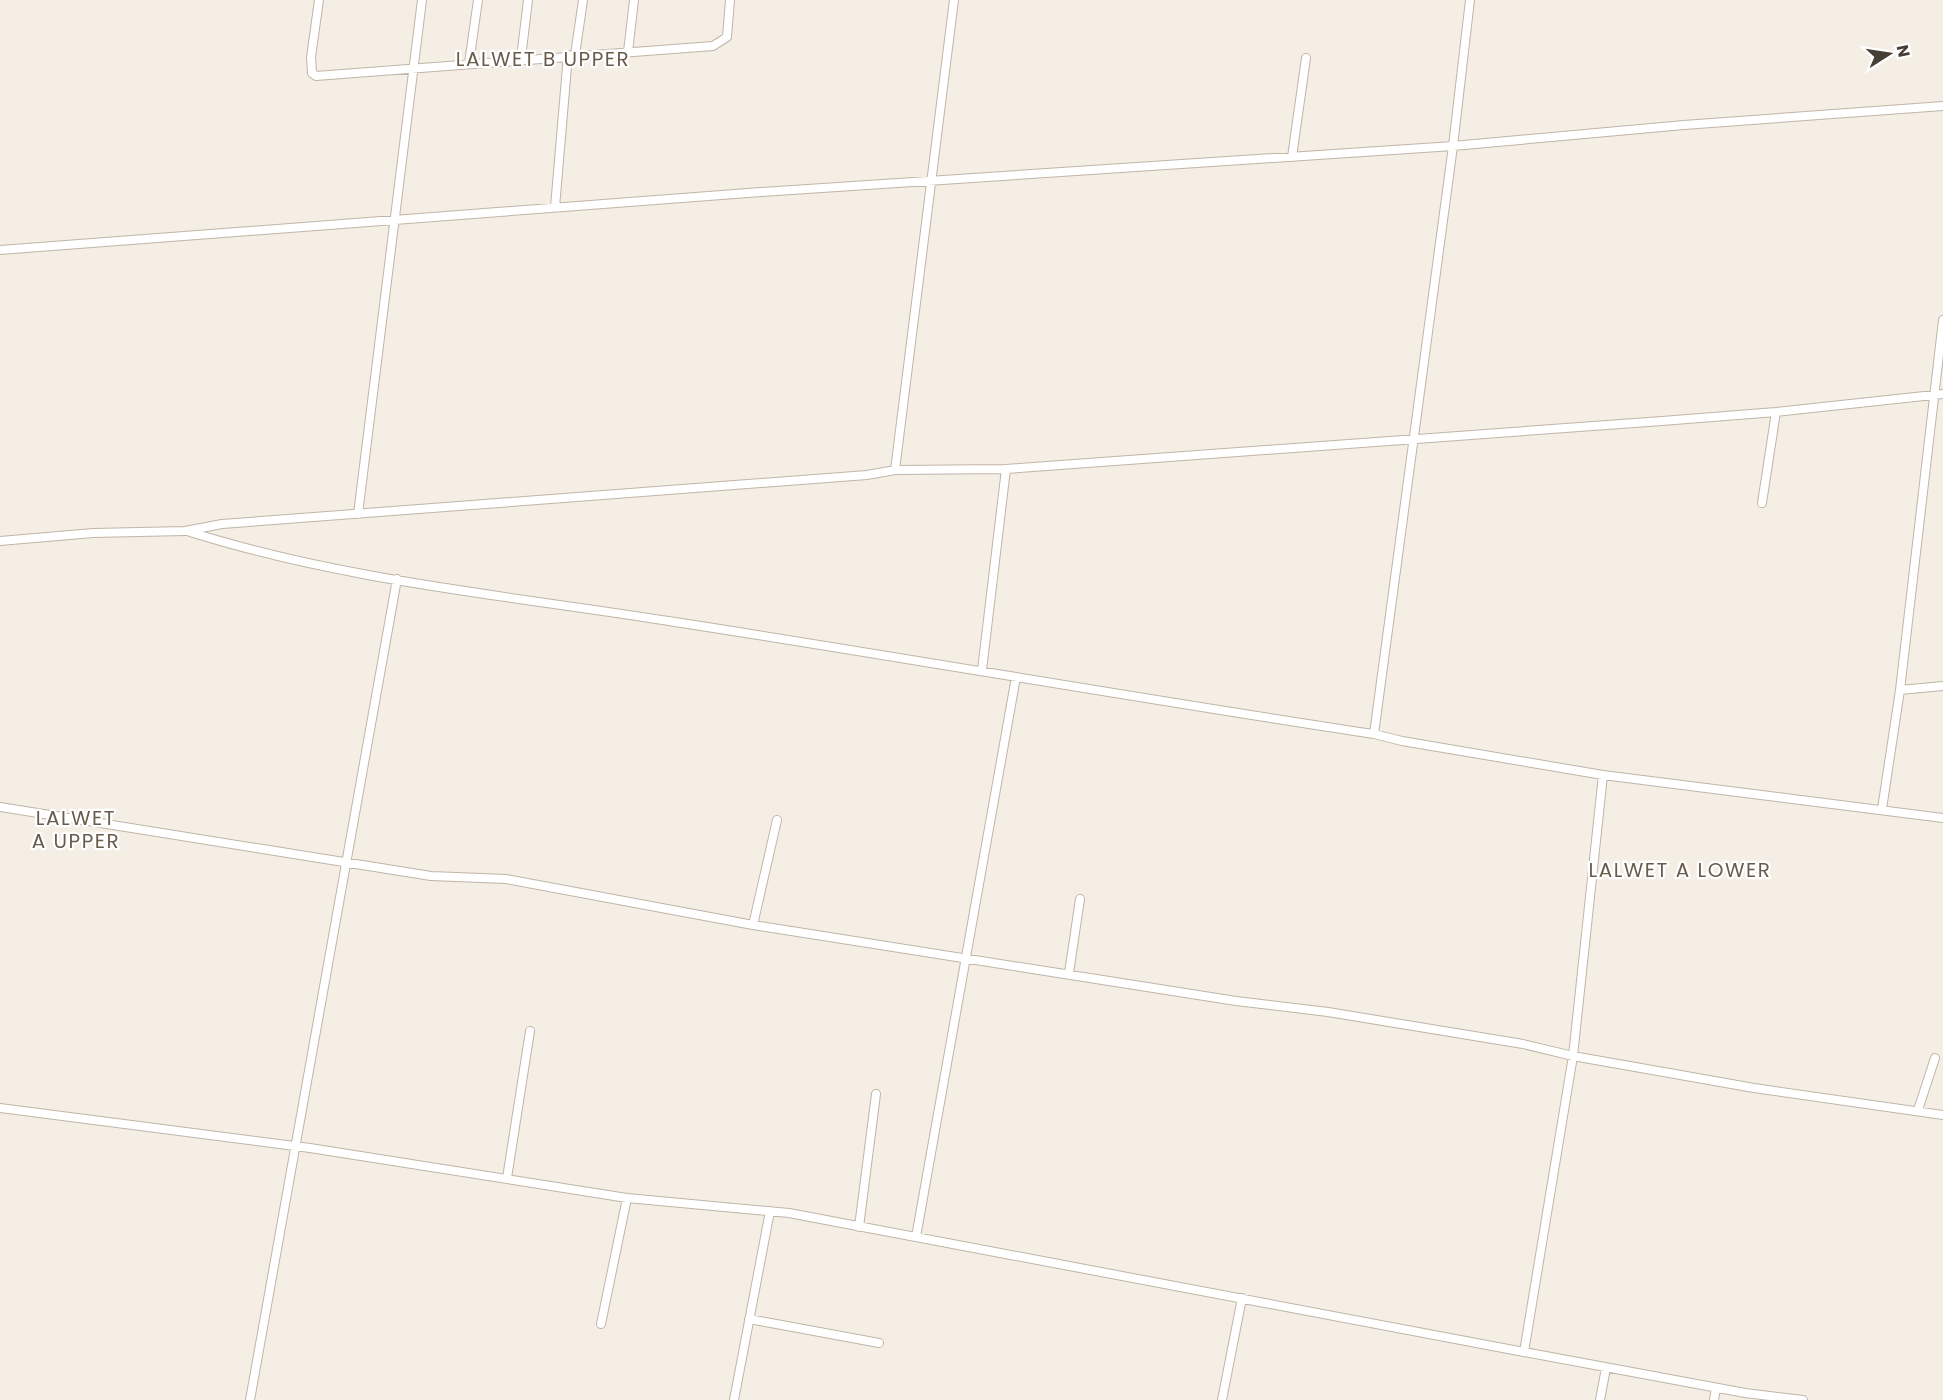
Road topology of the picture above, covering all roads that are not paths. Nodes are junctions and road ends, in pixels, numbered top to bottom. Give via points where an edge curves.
1 (319, 0) edge
2 (422, 0) edge
3 (478, 0) edge
4 (528, 0) edge
5 (583, 0) edge
6 (634, 0) edge
7 (730, 0) edge
8 (954, 0) edge
9 (1470, 0) edge
10 (628, 52) junction
11 (572, 55) junction
12 (521, 58) junction
13 (1306, 58) dead end
14 (469, 63) junction
15 (412, 68) junction
16 (1943, 106) edge
17 (1453, 146) junction
18 (1292, 157) junction
19 (930, 181) junction
20 (555, 207) junction
21 (393, 221) junction
22 (0, 250) edge
23 (1943, 320) edge
24 (1933, 394) junction
25 (1943, 394) edge
26 (1776, 412) junction
27 (1412, 439) junction
28 (1006, 469) junction
29 (896, 470) junction
30 (1761, 503) dead end
31 (358, 514) junction
32 (185, 531) junction
33 (0, 542) edge
34 (397, 579) junction
35 (982, 670) junction
36 (1016, 676) junction
37 (1943, 686) edge
38 (1900, 690) junction
39 (1374, 734) junction
40 (1603, 775) junction
41 (0, 807) edge
42 (1882, 809) junction
43 (1943, 818) edge
44 (777, 820) dead end
45 (346, 862) junction
46 (1080, 899) dead end
47 (753, 925) junction
48 (965, 956) junction
49 (1069, 973) junction
50 (530, 1031) dead end
51 (1573, 1056) junction
52 (1935, 1058) dead end
53 (876, 1094) dead end
54 (0, 1108) edge
55 (1918, 1110) junction
56 (1943, 1115) edge
57 (296, 1147) junction
58 (507, 1178) junction
59 (627, 1198) junction
60 (770, 1211) junction
61 (859, 1227) junction
62 (916, 1237) junction
63 (1242, 1298) junction
64 (749, 1319) junction
65 (601, 1324) dead end
66 (879, 1343) dead end
67 (1524, 1352) junction
68 (1606, 1368) junction
69 (1716, 1388) junction
70 (250, 1400) edge
71 (734, 1400) edge
72 (1222, 1400) edge
73 (1600, 1400) edge
74 (1714, 1400) edge
75 (1803, 1400) edge

1 - 15 street via 312,73
2 - 15 street
3 - 14 street
4 - 12 street
5 - 11 street
6 - 10 street
7 - 10 street via 727,37 723,41 702,48
8 - 19 street
9 - 17 street
10 - 11 street
11 - 12 street
11 - 20 street
12 - 14 street
13 - 18 street
14 - 15 street
15 - 21 street
16 - 17 street
17 - 18 street
17 - 27 street
18 - 19 street
19 - 20 street
19 - 29 street
20 - 21 street
21 - 22 street
21 - 31 street
23 - 24 street
24 - 25 street
24 - 26 street
24 - 38 street
26 - 27 street
26 - 30 street
27 - 28 street
27 - 39 street
28 - 29 street
28 - 35 street
29 - 31 street
31 - 32 street
32 - 33 street via 93,533
32 - 34 street
34 - 35 street
34 - 45 street
35 - 36 street
36 - 39 street
36 - 48 street
37 - 38 street
38 - 42 street
39 - 40 street
40 - 42 street
40 - 51 street
41 - 45 street
42 - 43 street
44 - 47 street
45 - 47 street via 431,876 506,879
45 - 57 street
46 - 49 street
47 - 48 street
48 - 49 street
48 - 62 street
49 - 51 street via 1523,1044
50 - 58 street
51 - 55 street via 1754,1088
51 - 67 street
52 - 55 street
53 - 61 street
54 - 57 street
55 - 56 street
57 - 58 street
57 - 70 street
58 - 59 street
59 - 60 street
59 - 65 street
60 - 61 street
60 - 64 street
61 - 62 street
62 - 63 street
63 - 67 street
63 - 72 street
64 - 66 street
64 - 71 street
67 - 68 street
68 - 69 street
68 - 73 street
69 - 74 street
69 - 75 street

